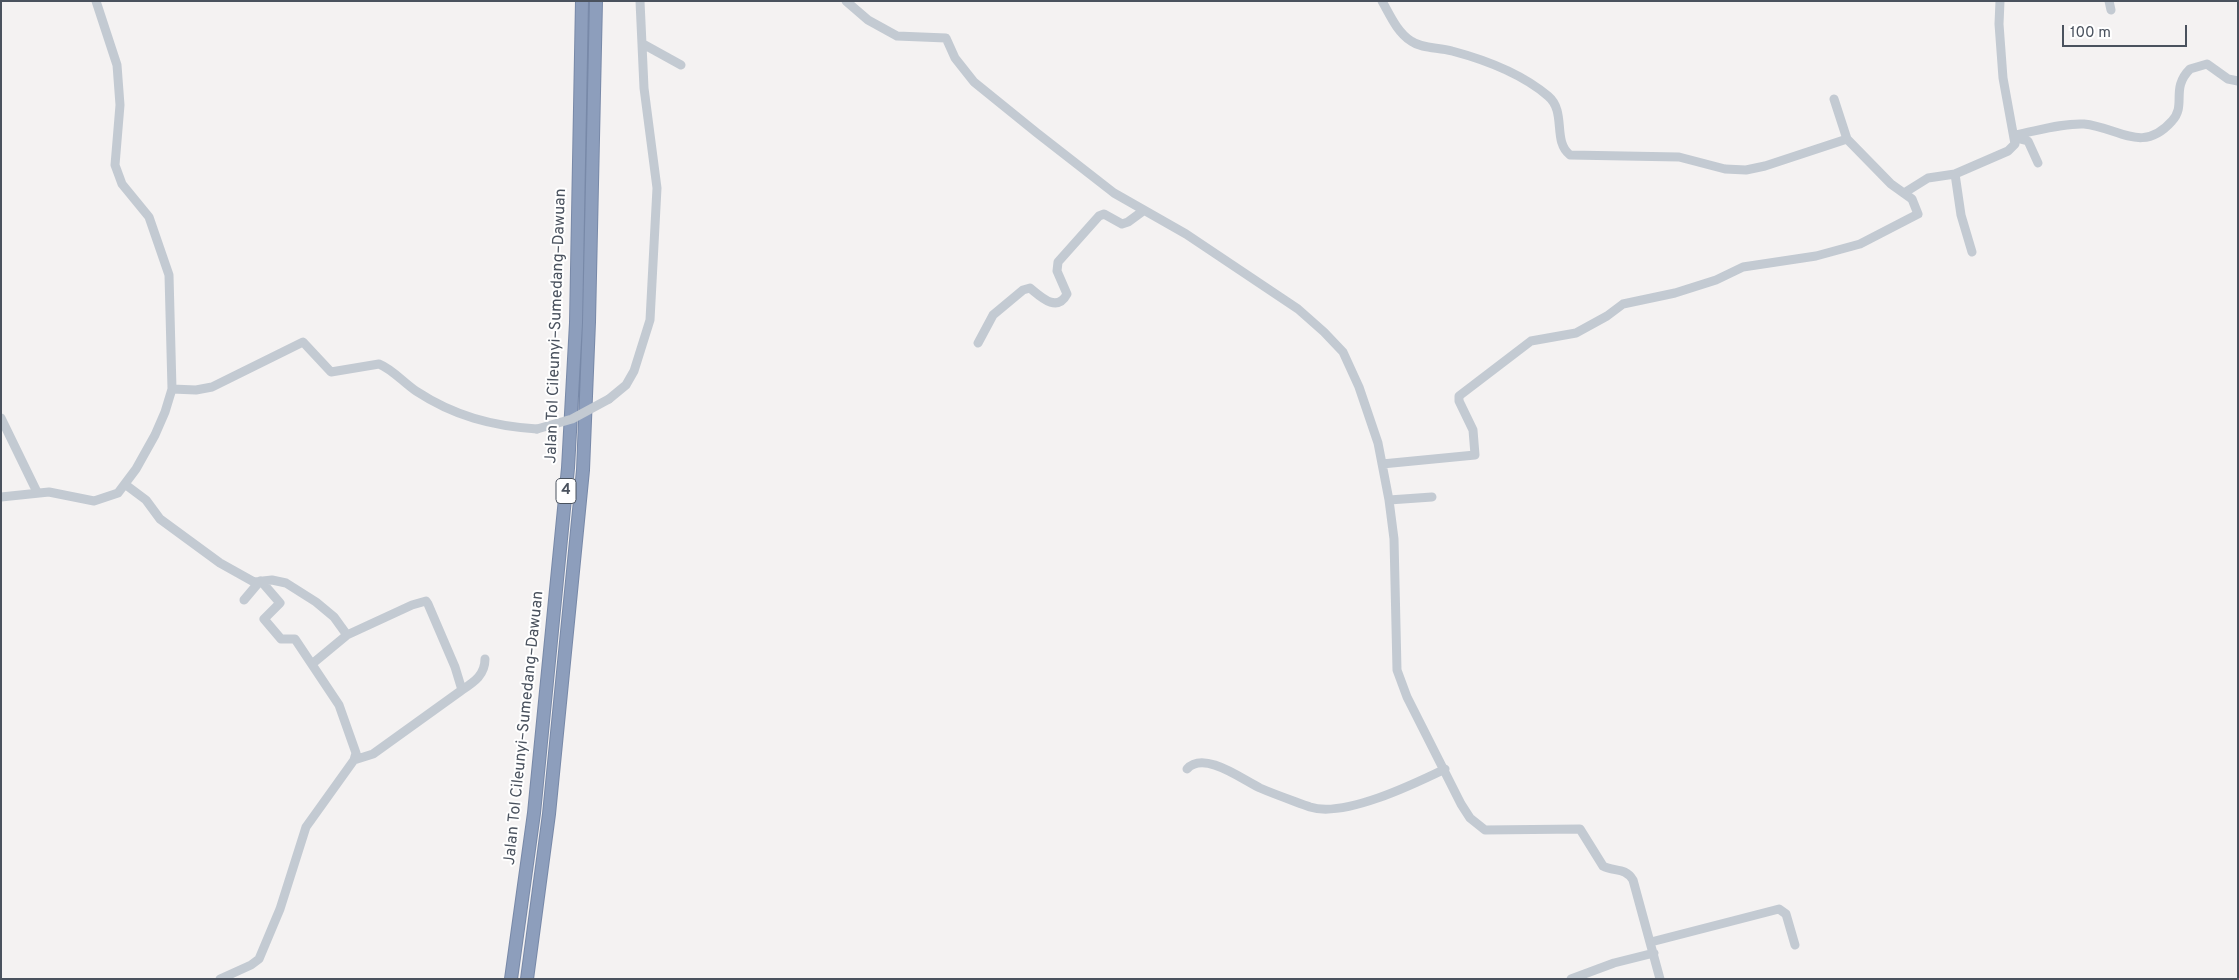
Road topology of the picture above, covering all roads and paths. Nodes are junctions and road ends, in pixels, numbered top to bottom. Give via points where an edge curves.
1 (96, 1) edge
2 (582, 1) edge
3 (596, 1) edge
4 (640, 1) edge
5 (846, 1) edge
6 (1382, 1) edge
7 (2000, 1) edge
8 (643, 44) junction
9 (681, 65) dead end
10 (2238, 81) edge
11 (1834, 99) dead end
12 (2016, 137) junction
13 (1847, 138) junction
14 (2038, 163) dead end
15 (1955, 174) junction
16 (1904, 193) junction
17 (1143, 211) junction
18 (1972, 252) dead end
19 (978, 343) dead end
20 (172, 389) junction
21 (1, 418) edge
22 (1382, 464) junction
23 (126, 485) junction
24 (37, 492) junction
25 (1, 497) edge
26 (1432, 497) dead end
27 (1388, 500) junction
28 (261, 581) junction
29 (244, 600) dead end
30 (347, 635) junction
31 (485, 659) dead end
32 (312, 664) junction
33 (462, 690) junction
34 (354, 760) junction
35 (1187, 769) dead end
36 (1445, 769) junction
37 (1651, 942) junction
38 (1795, 946) dead end
39 (1654, 953) junction
40 (220, 979) edge
41 (511, 979) edge
42 (527, 979) edge
43 (1571, 979) edge
44 (1660, 979) edge

1 - 20 street via 116,65 120,105 115,165 122,184 152,223 169,275
2 - 41 highway, Jalan Tol Cileunyi–Sumedang–Dawuan / 4 via 576,323 568,468 534,813
3 - 42 highway, Jalan Tol Cileunyi–Sumedang–Dawuan / 4 via 583,470 549,814
4 - 8 street
5 - 17 street via 890,34 946,38 954,58 974,82 1114,193
6 - 13 street via 1402,35 1412,42 1498,66 1524,78 1549,96 1557,105 1564,148 1570,155 1679,157 1725,169 1746,170
7 - 12 street via 1998,24 2004,91
8 - 9 street
8 - 20 street, bridge via 644,88 658,188 650,320 634,371 626,385 609,399 572,420 537,429 506,427 460,415 437,405 379,364 332,372 303,342 212,387
10 - 12 street via 2228,79 2207,64 2190,69 2178,86 2179,111 2176,116 2164,129 2148,137 2130,137 2083,124
11 - 13 street
12 - 14 street via 2028,141
12 - 15 street via 2015,144 2008,151
13 - 16 street
15 - 16 street via 1928,178
15 - 18 street via 1961,215
16 - 22 street via 1914,202 1918,214 1860,244 1816,256 1744,267 1716,280 1623,304 1576,333 1531,341 1459,396 1472,430 1474,454
17 - 19 street via 1122,224 1104,214 1099,216 1058,262 1057,271 1067,294 1065,299 1046,302 1030,288 1023,290 993,315
17 - 22 street via 1186,234 1290,304 1336,344 1359,387
20 - 23 street via 165,412
21 - 24 street
22 - 27 street
23 - 24 street via 111,498 94,501
23 - 28 street via 146,500 160,519 213,558 254,582
24 - 25 street
26 - 27 street
27 - 36 street via 1395,558 1398,670 1408,697
28 - 29 street
28 - 30 street via 279,580 293,587 334,617
28 - 32 street via 280,603 264,619 281,639 295,639
30 - 32 street
30 - 33 street via 426,601
31 - 33 street via 479,677
32 - 34 street via 339,705 356,753
33 - 34 street via 373,754
34 - 40 street via 306,828 260,959
35 - 36 street via 1196,764 1215,765 1261,788 1317,809 1368,801
36 - 37 street via 1464,811 1485,830 1578,828 1600,863 1631,876
37 - 38 street via 1779,910 1786,914
37 - 39 street
39 - 43 street
39 - 44 street

